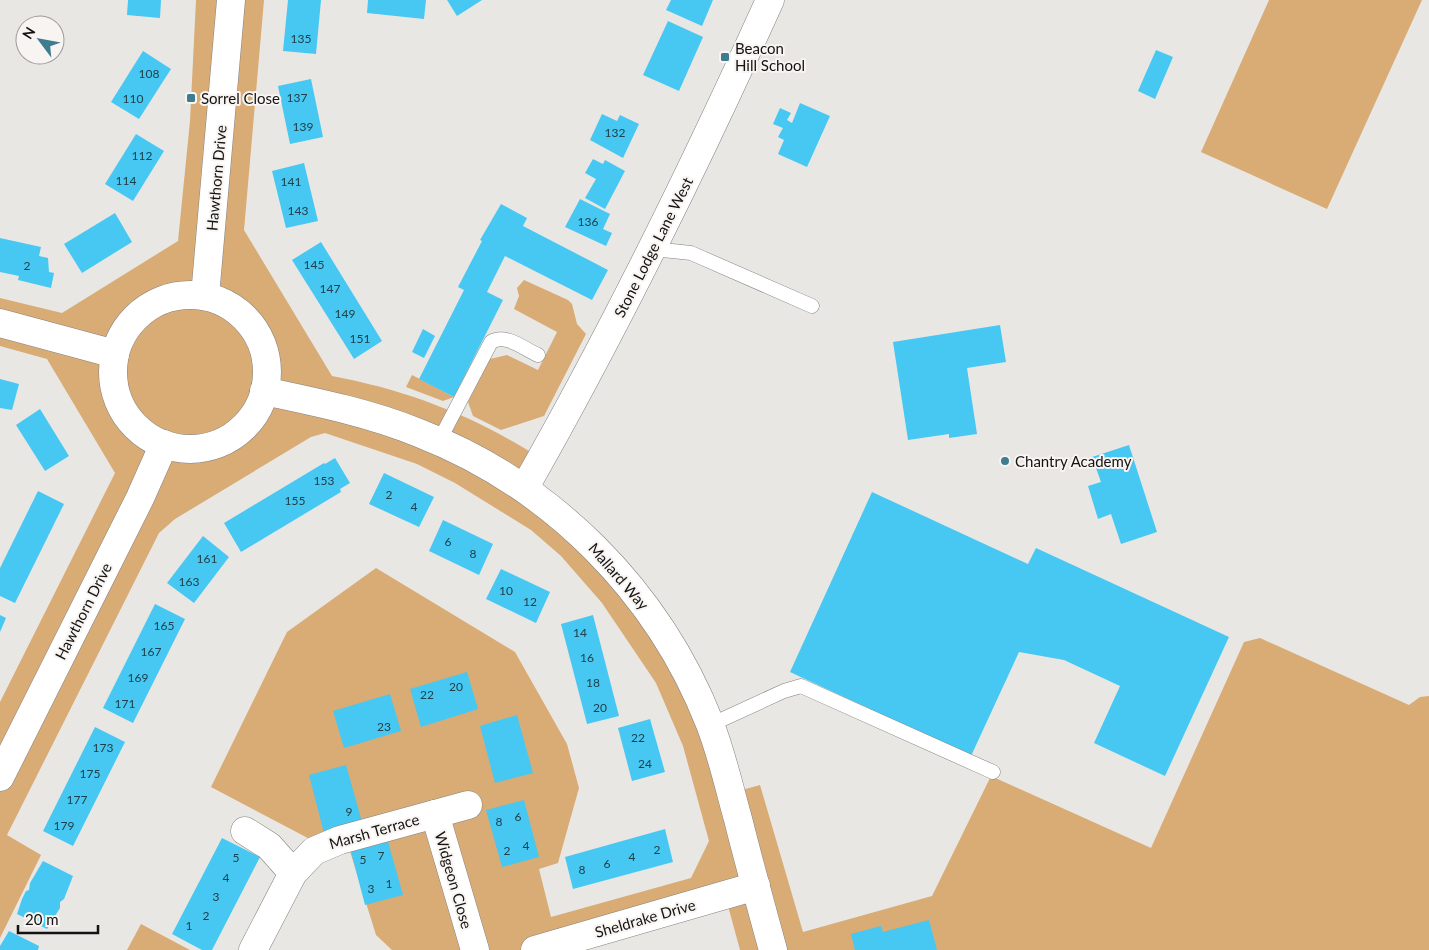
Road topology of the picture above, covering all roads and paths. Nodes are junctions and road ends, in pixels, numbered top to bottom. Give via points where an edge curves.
1 (231, 0) edge
2 (770, 0) edge
3 (653, 249) junction
4 (206, 296) junction
5 (812, 306) dead end
6 (0, 323) edge
7 (115, 354) junction
8 (538, 355) dead end
9 (264, 391) junction
10 (439, 441) junction
11 (164, 444) junction
12 (525, 487) junction
13 (710, 725) junction
14 (993, 772) dead end
15 (0, 776) edge
16 (468, 805) dead end
17 (436, 814) junction
18 (244, 831) dead end
19 (293, 873) junction
20 (756, 886) junction
21 (253, 950) edge
22 (475, 950) edge
23 (535, 950) edge
24 (774, 950) edge

1 - 4 street, Hawthorn Drive
2 - 3 street, Stone Lodge Lane West via 711,132
3 - 5 lane via 691,253
3 - 12 street, Stone Lodge Lane West
4 - 7 street via 179,296 154,304 138,315 126,330
4 - 9 street via 231,307 251,325 265,357 267,377
6 - 7 street
7 - 11 street via 114,382 123,409 140,430
8 - 10 lane via 504,339 491,342
9 - 10 street, Mallard Way via 401,426
9 - 11 street via 254,414 226,440 202,448 177,448
10 - 12 street, Mallard Way
11 - 15 street, Hawthorn Drive
12 - 13 street, Mallard Way via 583,535 631,587 666,636
13 - 14 lane via 801,686
13 - 20 street, Mallard Way
16 - 17 street, Widgeon Close
17 - 19 street, Marsh Terrace via 323,846 308,856
17 - 22 street, Widgeon Close
18 - 19 street via 269,846
19 - 21 street, Marsh Terrace
20 - 23 street, Sheldrake Drive
20 - 24 street, Mallard Way

